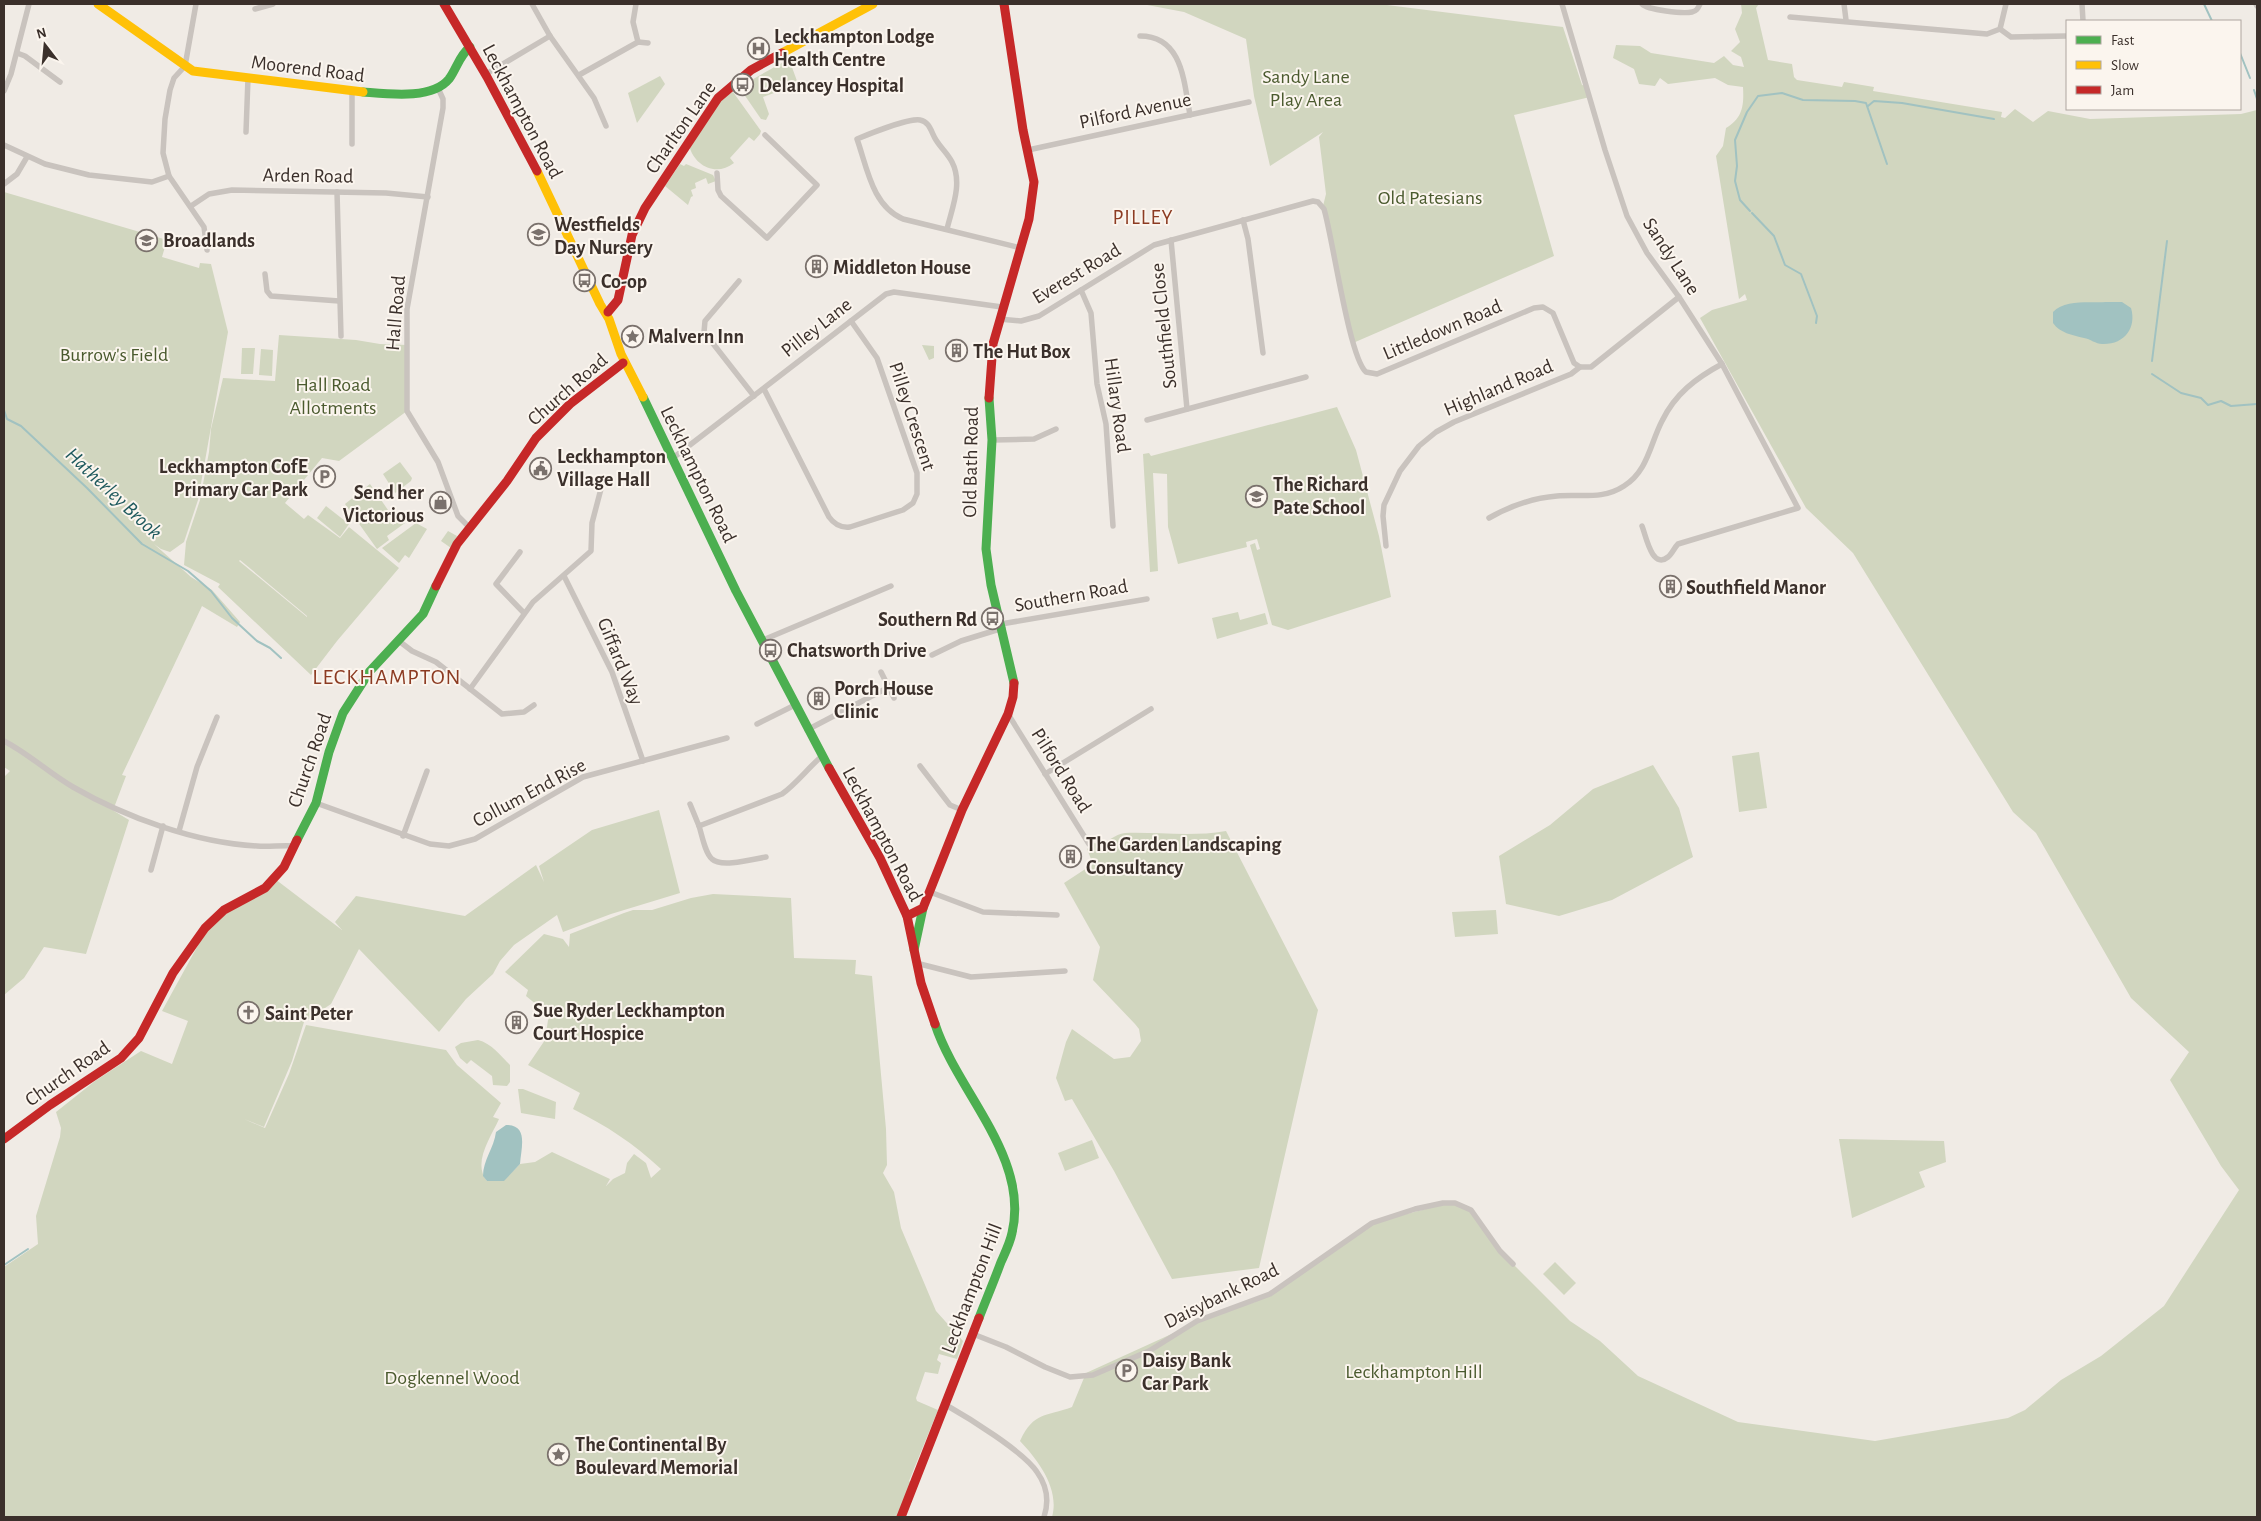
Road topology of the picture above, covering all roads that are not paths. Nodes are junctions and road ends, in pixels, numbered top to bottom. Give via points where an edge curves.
1 (29, 4) edge
2 (98, 4) edge
3 (196, 4) edge
4 (273, 4) edge
5 (444, 4) edge
6 (532, 4) edge
7 (636, 4) edge
8 (873, 4) edge
9 (1004, 4) edge
10 (1562, 4) edge
11 (1642, 4) edge
12 (1700, 4) edge
13 (1844, 4) edge
14 (2006, 4) edge
15 (2082, 4) edge
16 (255, 9) dead end
17 (1790, 16) dead end
18 (1846, 20) junction
19 (2083, 20) edge
20 (2000, 29) junction
21 (550, 36) junction
22 (1140, 36) dead end
23 (2066, 36) edge
24 (638, 42) junction
25 (648, 43) dead end
26 (470, 47) junction
27 (17, 54) junction
28 (185, 66) junction
29 (486, 74) junction
30 (579, 75) junction
31 (248, 78) junction
32 (60, 82) dead end
33 (438, 88) junction
34 (4, 91) edge
35 (352, 92) junction
36 (1249, 102) dead end
37 (1190, 115) junction
38 (606, 126) dead end
39 (246, 132) dead end
40 (765, 135) dead end
41 (352, 144) dead end
42 (4, 145) edge
43 (1028, 150) junction
44 (27, 157) junction
45 (717, 173) dead end
46 (169, 176) junction
47 (4, 184) edge
48 (337, 192) junction
49 (428, 197) junction
50 (191, 206) junction
51 (1243, 220) junction
52 (947, 230) junction
53 (1170, 240) junction
54 (1021, 248) junction
55 (207, 250) dead end
56 (265, 274) dead end
57 (739, 281) dead end
58 (1081, 290) junction
59 (1679, 297) junction
60 (339, 300) junction
61 (1002, 307) junction
62 (608, 312) junction
63 (999, 319) junction
64 (851, 321) junction
65 (341, 336) dead end
66 (1263, 352) dead end
67 (1360, 362) joint
68 (623, 363) junction
69 (1722, 364) junction
70 (1580, 367) junction
71 (1306, 378) dead end
72 (764, 389) junction
73 (754, 396) junction
74 (1187, 410) junction
75 (1147, 420) dead end
76 (1056, 430) dead end
77 (992, 440) junction
78 (673, 458) junction
79 (602, 485) dead end
80 (1489, 518) dead end
81 (1112, 526) dead end
82 (1642, 526) dead end
83 (469, 527) junction
84 (1386, 546) dead end
85 (520, 552) dead end
86 (564, 576) junction
87 (891, 586) dead end
88 (1147, 599) dead end
89 (524, 613) junction
90 (1002, 626) junction
91 (763, 640) junction
92 (399, 641) junction
93 (932, 655) dead end
94 (881, 672) dead end
95 (888, 687) junction
96 (470, 689) junction
97 (894, 698) dead end
98 (534, 705) dead end
99 (795, 705) junction
100 (1151, 709) dead end
101 (1008, 714) junction
102 (217, 717) dead end
103 (757, 724) dead end
104 (807, 730) junction
105 (727, 738) dead end
106 (4, 741) edge
107 (822, 756) junction
108 (643, 761) junction
109 (920, 766) dead end
110 (426, 771) dead end
111 (1045, 774) junction
112 (316, 803) junction
113 (690, 804) dead end
114 (962, 810) junction
115 (162, 826) junction
116 (699, 826) junction
117 (179, 831) junction
118 (403, 836) junction
119 (1088, 844) dead end
120 (295, 846) junction
121 (766, 857) dead end
122 (150, 870) dead end
123 (930, 892) junction
124 (923, 908) junction
125 (1056, 915) dead end
126 (907, 916) junction
127 (914, 951) junction
128 (916, 963) junction
129 (1064, 971) dead end
130 (4, 1139) edge
131 (1513, 1264) dead end
132 (973, 1334) junction
133 (946, 1405) junction
134 (901, 1517) edge
135 (1044, 1517) edge

1 - 27 street
2 - 28 street, Moorend Road
3 - 28 street
4 - 16 street
5 - 26 street, Leckhampton Road
6 - 21 street
7 - 24 street via 633,22
8 - 62 street, Charlton Lane via 752,70 718,98 645,208 632,235 618,300
9 - 43 street, Old Bath Road
10 - 59 street, Sandy Lane via 1627,216 1646,253
11 - 12 street via 1651,9 1691,12
13 - 18 street
14 - 20 street
15 - 19 street
17 - 18 street
18 - 20 street via 1982,34
20 - 23 street via 2011,37
21 - 29 street
21 - 30 street
22 - 37 street via 1157,39 1175,53
24 - 25 street
24 - 30 street
26 - 29 street, Leckhampton Road
26 - 33 street via 462,53 451,76
27 - 32 street via 25,56
27 - 34 street
28 - 31 street, Moorend Road via 206,74
28 - 46 street via 171,84 164,120 162,153
29 - 62 street, Leckhampton Road via 523,142 600,304
30 - 38 street
31 - 35 street, Moorend Road
31 - 39 street
33 - 35 street, Moorend Road via 429,92 398,94
33 - 49 street, Hall Road via 443,108
35 - 41 street
36 - 37 street, Pilford Avenue
37 - 43 street, Pilford Avenue
40 - 45 street via 817,185 767,238 721,196
42 - 44 street
43 - 54 street, Old Bath Road via 1033,196
44 - 46 street via 104,178 158,182
44 - 47 street via 17,174
46 - 50 street
48 - 49 street, Arden Road
48 - 50 street, Arden Road via 222,190
48 - 60 street
49 - 83 street, Hall Road via 407,309 407,411 438,462 458,516
50 - 55 street via 204,227
51 - 53 street, Everest Road
51 - 66 street
51 - 67 street, Everest Road via 1311,201 1318,202 1324,209
52 - 52 street via 903,218 887,209 876,195 857,139 915,120 927,124 950,158 956,174 956,192
52 - 54 street
53 - 58 street, Everest Road via 1154,246
53 - 74 street, Southfield Close
54 - 61 street, Old Bath Road
56 - 60 street via 267,291 272,296
57 - 73 street via 705,321 704,332
58 - 63 street, Everest Road via 1029,320
58 - 81 street, Hillary Road via 1090,313 1097,384 1106,424
59 - 69 street, Sandy Lane
59 - 70 street, Highland Road via 1591,367
60 - 65 street
61 - 63 street, Old Bath Road
61 - 64 street, Pilley Lane via 894,292 882,296
62 - 68 street, Leckhampton Road
63 - 77 street, Old Bath Road via 989,391
64 - 72 street, Pilley Lane
64 - 72 street, Pilley Crescent via 877,358 917,473 917,494 910,505 850,527 834,523
67 - 70 street, Littledown Road via 1366,372 1377,374 1543,307 1553,313 1574,363
68 - 78 street, Leckhampton Road via 630,370
68 - 83 street, Church Road via 570,404 542,431
69 - 80 street via 1701,375 1678,396 1662,420 1644,465 1624,486 1599,496 1537,499 1512,506
69 - 82 street, Sandy Lane via 1798,508 1678,544 1663,559 1652,555
70 - 84 street, Highland Road via 1571,374 1450,425 1419,446 1400,471 1384,505
71 - 74 street
72 - 73 street, Pilley Lane
73 - 78 street, Pilley Lane
74 - 75 street
76 - 77 street via 1034,438
77 - 90 street, Old Bath Road via 986,550
78 - 91 street, Leckhampton Road
79 - 86 street via 592,523 592,551
83 - 92 street, Church Road via 457,544 423,614
85 - 89 street via 496,584
86 - 89 street via 545,590
86 - 108 street, Giffard Way via 612,672
87 - 91 street
88 - 90 street, Southern Road
89 - 96 street
90 - 93 street, Southern Road
90 - 101 street, Old Bath Road via 1014,679
91 - 99 street, Leckhampton Road
92 - 96 street via 436,662
92 - 112 street, Church Road via 370,671 343,713
94 - 95 street
95 - 97 street
95 - 104 street
96 - 98 street via 502,714 524,712
99 - 103 street
99 - 104 street, Leckhampton Road
100 - 111 street
101 - 111 street, Pilford Road
101 - 114 street, Old Bath Road
102 - 117 street via 197,766
104 - 107 street, Leckhampton Road
105 - 108 street, Collum End Rise
106 - 115 street via 72,786 114,808
107 - 116 street via 782,794
107 - 126 street, Leckhampton Road via 880,858
108 - 118 street, Collum End Rise via 583,777 462,844 436,846
109 - 114 street via 950,805
110 - 118 street
111 - 119 street, Pilford Road
112 - 118 street, Collum End Rise
112 - 120 street, Church Road
113 - 116 street
114 - 123 street, Old Bath Road
115 - 117 street
115 - 122 street
116 - 121 street via 710,858 716,862
117 - 120 street via 256,846
120 - 130 street, Church Road via 271,883 224,910 205,928 173,973 131,1049
123 - 124 street, Old Bath Road
123 - 125 street via 983,912
124 - 126 street
124 - 127 street, Old Bath Road
126 - 127 street, Leckhampton Road
127 - 128 street, Leckhampton Road
128 - 129 street via 971,977
128 - 132 street, Leckhampton Hill via 941,1043 998,1145 1015,1192 1012,1234
131 - 132 street, Daisybank Road via 1471,1210 1460,1204 1444,1203 1372,1223 1270,1294 1198,1321 1149,1351 1092,1375 1070,1377
132 - 133 street, Leckhampton Hill
133 - 134 street, Leckhampton Hill
133 - 135 street via 973,1421 1032,1466 1044,1486 1047,1501

